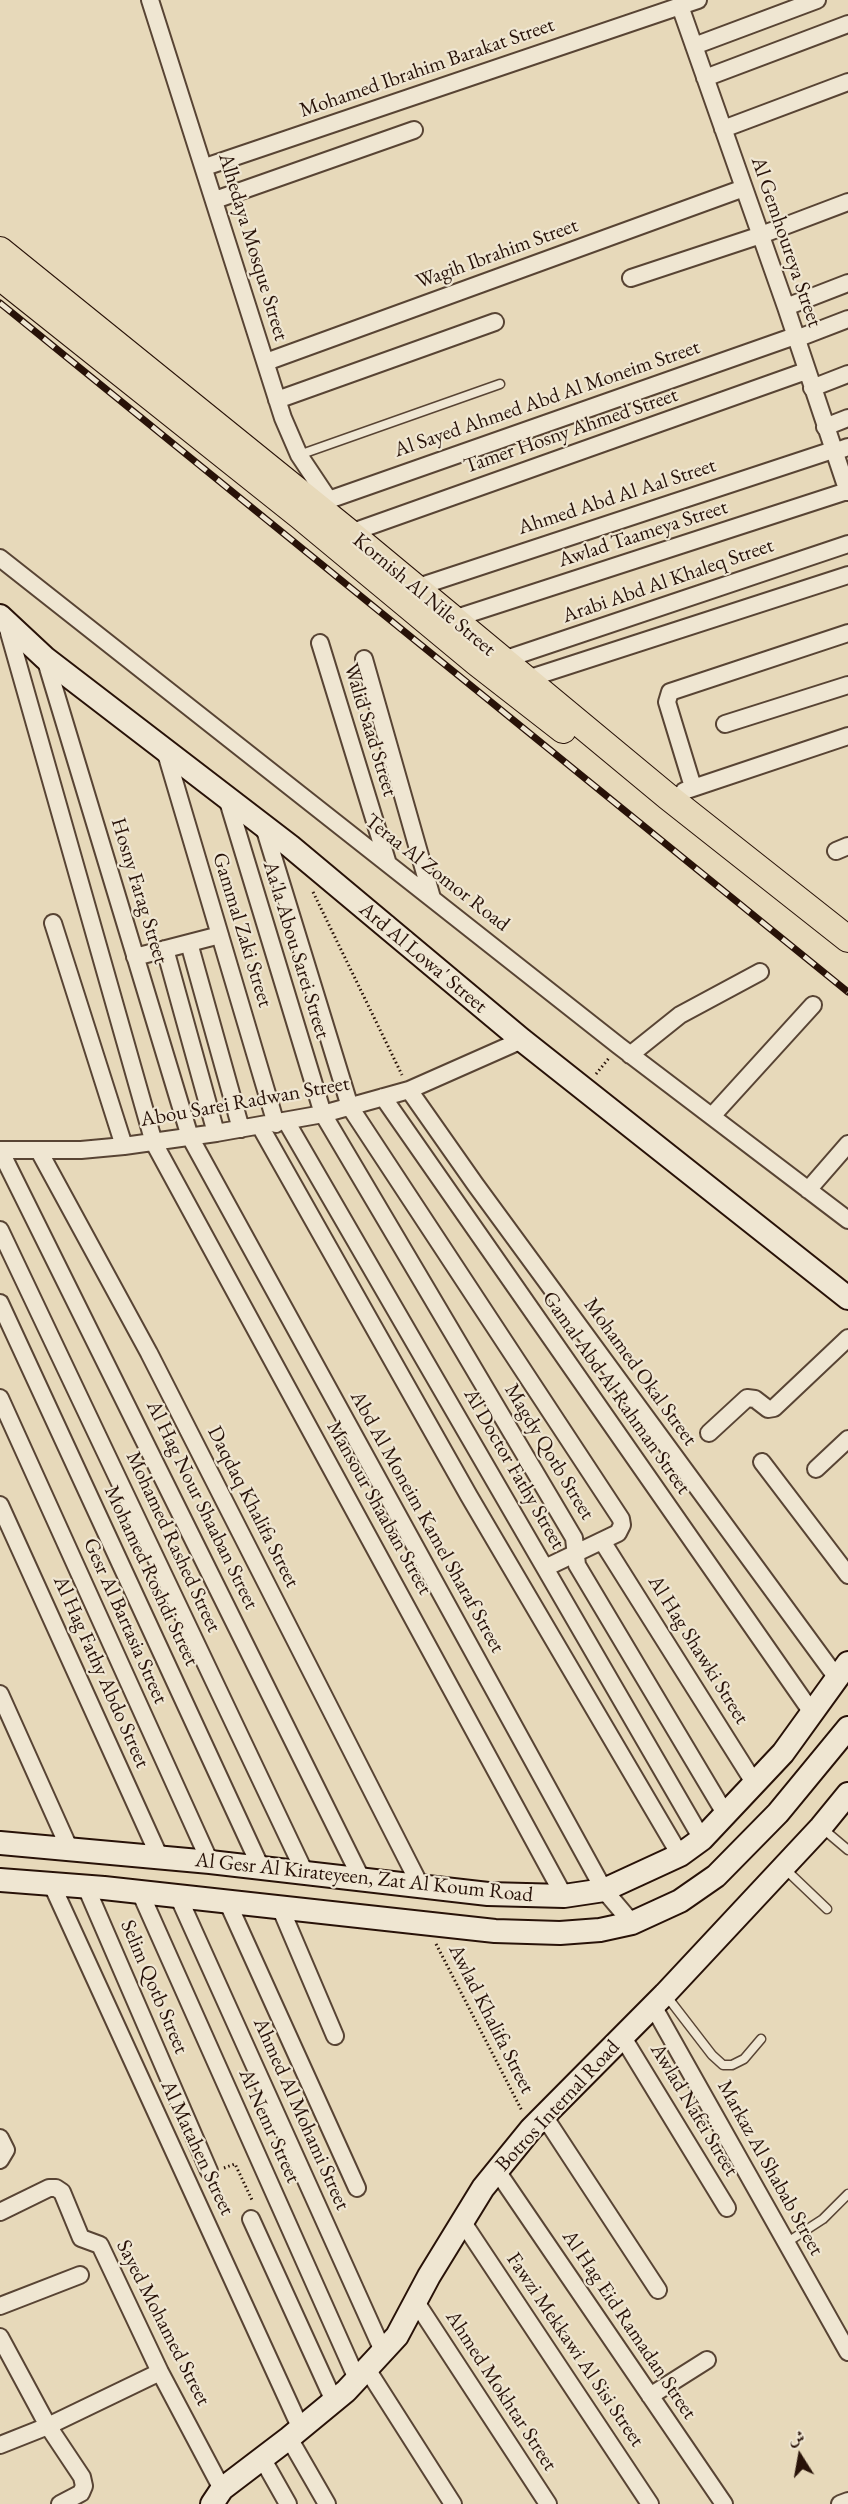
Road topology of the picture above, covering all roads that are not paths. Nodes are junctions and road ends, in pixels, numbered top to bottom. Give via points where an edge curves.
1 (150, 0) edge
2 (698, 0) edge
3 (817, 0) edge
4 (680, 6) junction
5 (848, 24) edge
6 (694, 46) junction
7 (705, 78) junction
8 (848, 82) edge
9 (723, 129) junction
10 (414, 130) dead end
11 (205, 167) junction
12 (744, 188) junction
13 (215, 200) junction
14 (848, 202) edge
15 (761, 235) junction
16 (0, 250) edge
17 (0, 277) edge
18 (631, 278) dead end
19 (848, 283) edge
20 (786, 307) junction
21 (848, 319) edge
22 (495, 322) dead end
23 (795, 337) junction
24 (266, 362) junction
25 (806, 371) junction
26 (848, 374) edge
27 (500, 384) dead end
28 (812, 388) junction
29 (277, 400) junction
30 (848, 418) edge
31 (825, 427) junction
32 (838, 450) edge
33 (299, 455) junction
34 (848, 492) edge
35 (322, 503) junction
36 (350, 533) junction
37 (848, 544) edge
38 (0, 558) edge
39 (848, 574) edge
40 (415, 588) junction
41 (3, 619) edge
42 (453, 619) junction
43 (848, 633) edge
44 (320, 643) dead end
45 (45, 657) junction
46 (364, 659) dead end
47 (503, 660) junction
48 (527, 679) junction
49 (848, 685) edge
50 (725, 724) dead end
51 (848, 736) edge
52 (165, 750) junction
53 (693, 787) junction
54 (667, 796) junction
55 (227, 798) junction
56 (264, 827) junction
57 (388, 864) junction
58 (432, 898) junction
59 (53, 923) dead end
60 (220, 935) junction
61 (848, 939) edge
62 (189, 943) junction
63 (165, 949) junction
64 (135, 957) junction
65 (848, 958) edge
66 (760, 972) dead end
67 (813, 1005) dead end
68 (522, 1040) junction
69 (625, 1051) junction
70 (409, 1090) junction
71 (382, 1097) junction
72 (350, 1107) junction
73 (323, 1114) junction
74 (712, 1116) junction
75 (274, 1124) junction
76 (241, 1129) junction
77 (216, 1133) junction
78 (190, 1137) junction
79 (154, 1143) junction
80 (848, 1144) edge
81 (124, 1146) junction
82 (0, 1150) edge
83 (39, 1151) junction
84 (808, 1190) junction
85 (848, 1220) edge
86 (0, 1230) edge
87 (848, 1298) edge
88 (0, 1303) edge
89 (848, 1338) edge
90 (0, 1398) edge
91 (709, 1433) dead end
92 (848, 1439) edge
93 (762, 1462) dead end
94 (816, 1469) dead end
95 (0, 1505) edge
96 (602, 1541) junction
97 (576, 1552) junction
98 (545, 1568) junction
99 (848, 1575) edge
100 (842, 1671) edge
101 (0, 1694) edge
102 (813, 1714) junction
103 (848, 1728) edge
104 (755, 1784) junction
105 (848, 1794) edge
106 (726, 1815) junction
107 (821, 1827) junction
108 (702, 1839) junction
109 (0, 1844) edge
110 (70, 1850) junction
111 (848, 1850) edge
112 (102, 1853) junction
113 (680, 1855) junction
114 (160, 1858) junction
115 (210, 1862) junction
116 (261, 1868) junction
117 (783, 1868) junction
118 (305, 1873) junction
119 (0, 1880) edge
120 (362, 1880) junction
121 (52, 1885) junction
122 (95, 1887) junction
123 (421, 1887) junction
124 (604, 1890) junction
125 (140, 1892) junction
126 (488, 1894) junction
127 (178, 1896) junction
128 (564, 1896) junction
129 (226, 1901) junction
130 (280, 1908) junction
131 (827, 1909) dead end
132 (632, 1923) junction
133 (495, 1931) junction
134 (659, 2000) junction
135 (335, 2036) dead end
136 (622, 2036) junction
137 (761, 2039) dead end
138 (537, 2123) junction
139 (209, 2171) road end
140 (497, 2171) junction
141 (357, 2188) dead end
142 (848, 2194) edge
143 (727, 2208) dead end
144 (0, 2212) edge
145 (250, 2219) road end
146 (462, 2221) junction
147 (786, 2243) junction
148 (80, 2275) dead end
149 (658, 2290) dead end
150 (416, 2302) junction
151 (0, 2307) edge
152 (0, 2337) edge
153 (384, 2351) junction
154 (848, 2352) edge
155 (707, 2360) dead end
156 (160, 2372) junction
157 (362, 2374) junction
158 (650, 2396) junction
159 (334, 2401) junction
160 (48, 2426) junction
161 (295, 2434) junction
162 (0, 2445) edge
163 (262, 2458) junction
164 (217, 2497) edge
165 (848, 2501) edge
166 (60, 2504) edge
167 (288, 2504) edge
168 (327, 2504) edge
169 (453, 2504) edge
170 (548, 2504) edge
171 (650, 2504) edge
172 (724, 2504) edge
173 (840, 2504) edge

1 - 11 street, Alhedaya Mosque Street
2 - 4 street, Mohamed Ibrahim Barakat Street
3 - 6 street
4 - 6 street, Al Gemhoureya Street
4 - 11 street, Mohamed Ibrahim Barakat Street
5 - 7 street
6 - 7 street, Al Gemhoureya Street
7 - 9 street, Al Gemhoureya Street
8 - 9 street
9 - 12 street, Al Gemhoureya Street
10 - 13 street
11 - 13 street, Alhedaya Mosque Street
12 - 15 street, Al Gemhoureya Street
12 - 24 street, Wagih Ibrahim Street
13 - 24 street, Alhedaya Mosque Street
14 - 15 street
15 - 18 street
15 - 20 street, Al Gemhoureya Street
16 - 35 main road, Kornish Al Nile Street
17 - 65 main road, Kornish Al Nile Street via 703,846
19 - 20 street
20 - 23 street, Al Gemhoureya Street
21 - 23 street, Al Sayed Ahmed Abd Al Moneim Street
22 - 29 street
23 - 25 street, Al Gemhoureya Street
23 - 35 street, Al Sayed Ahmed Abd Al Moneim Street
24 - 29 street, Alhedaya Mosque Street
25 - 28 street, Al Gemhoureya Street
25 - 36 street, Tamer Hosny Ahmed Street
26 - 28 street
27 - 33 lane
28 - 31 street, Al Gemhoureya Street
29 - 33 street, Alhedaya Mosque Street
30 - 31 street
31 - 32 street, Al Gemhoureya Street
32 - 34 street, Al Gemhoureya Street
32 - 40 street, Ahmed Abd Al Aal Street
33 - 35 street, Alhedaya Mosque Street
34 - 42 street, Awlad Taameya Street
35 - 36 main road, Kornish Al Nile Street
36 - 40 main road, Kornish Al Nile Street
37 - 47 street, Arabi Abd Al Khaleq Street
38 - 57 street, Teraa Al Zomor Road
39 - 48 street
40 - 42 main road, Kornish Al Nile Street
41 - 45 street, Ard Al Lowa' Street
41 - 79 street, Mansour Shaaban Street
42 - 47 main road, Kornish Al Nile Street
43 - 53 street via 670,692 667,702
44 - 57 street, Walid Saad Street
45 - 52 street, Ard Al Lowa' Street
45 - 64 street, Hosny Farag Street
46 - 58 street
47 - 48 main road, Kornish Al Nile Street
48 - 54 main road, Kornish Al Nile Street
49 - 50 street
51 - 53 street
52 - 55 street, Ard Al Lowa' Street
52 - 60 street, Gammal Zaki Street
53 - 54 street
54 - 61 main road, Kornish Al Nile Street
55 - 56 street, Ard Al Lowa' Street
55 - 73 street, Aa'la Abou Sarei Street
56 - 68 street, Ard Al Lowa' Street
56 - 72 street
57 - 58 street, Teraa Al Zomor Road
58 - 69 street, Teraa Al Zomor Road
59 - 81 street
60 - 62 street
60 - 75 street, Gammal Zaki Street
62 - 63 street
62 - 76 street
63 - 64 street
63 - 77 street
64 - 78 street, Hosny Farag Street
66 - 69 street via 680,1015
67 - 74 street
68 - 70 street, Abou Sarei Radwan Street
68 - 87 street, Ard Al Lowa' Street
69 - 74 street, Teraa Al Zomor Road
70 - 71 street, Abou Sarei Radwan Street
70 - 100 street, Mohamed Okal Street via 482,1193
71 - 72 street, Abou Sarei Radwan Street
71 - 102 street, Gamal Abd Al Rahman Street
72 - 73 street, Abou Sarei Radwan Street
72 - 96 street via 621,1519 621,1530
73 - 75 street, Abou Sarei Radwan Street
73 - 97 street, Magdy Qotb Street via 574,1538
74 - 84 street, Teraa Al Zomor Road
75 - 76 street, Abou Sarei Radwan Street
75 - 98 street, Al Doctor Fathy Street
75 - 113 street via 469,1496
76 - 77 street, Abou Sarei Radwan Street
77 - 78 street, Abou Sarei Radwan Street
78 - 79 street, Abou Sarei Radwan Street
78 - 124 street, Abd Al Moneim Kamel Sharaf Street
79 - 81 street, Abou Sarei Radwan Street
79 - 128 street, Mansour Shaaban Street
80 - 84 street
81 - 83 street, Abou Sarei Radwan Street
82 - 83 street, Abou Sarei Radwan Street
82 - 120 street, Al Hag Nour Shaaban Street
83 - 123 street, Daqdaq Khalifa Street via 149,1353
84 - 85 street, Teraa Al Zomor Road
86 - 118 street, Mohamed Rashed Street
88 - 116 street, Mohamed Roshdi Street
89 - 91 street via 774,1408 768,1409 747,1398
90 - 115 street, Gesr Al Bartasia Street
92 - 94 street
93 - 99 street
95 - 114 street, Al Hag Fathy Abdo Street
96 - 97 street
96 - 104 street, Al Hag Shawki Street
97 - 98 street
97 - 106 street, Magdy Qotb Street via 577,1565
98 - 108 street, Al Doctor Fathy Street
100 - 102 street, Al Gesr Al Kirateyeen, Zat Al Koum Road
101 - 110 street
102 - 104 street, Al Gesr Al Kirateyeen, Zat Al Koum Road
103 - 132 street, Al Gesr Al Kirateyeen, Zat Al Koum Road via 778,1813 716,1876 680,1901
104 - 106 street, Al Gesr Al Kirateyeen, Zat Al Koum Road
105 - 107 street, Botros Internal Road
106 - 108 street, Al Gesr Al Kirateyeen, Zat Al Koum Road
107 - 111 lane
107 - 117 street, Botros Internal Road
108 - 113 street, Al Gesr Al Kirateyeen, Zat Al Koum Road
109 - 110 street, Al Gesr Al Kirateyeen, Zat Al Koum Road
110 - 112 street, Al Gesr Al Kirateyeen, Zat Al Koum Road
112 - 114 street, Al Gesr Al Kirateyeen, Zat Al Koum Road
112 - 122 street
113 - 124 street, Al Gesr Al Kirateyeen, Zat Al Koum Road
114 - 115 street, Al Gesr Al Kirateyeen, Zat Al Koum Road
115 - 116 street, Al Gesr Al Kirateyeen, Zat Al Koum Road
116 - 118 street, Al Gesr Al Kirateyeen, Zat Al Koum Road
117 - 131 lane
117 - 134 street, Botros Internal Road
118 - 120 street, Al Gesr Al Kirateyeen, Zat Al Koum Road
119 - 121 street, Al Gesr Al Kirateyeen, Zat Al Koum Road
120 - 123 street, Al Gesr Al Kirateyeen, Zat Al Koum Road
121 - 122 street, Al Gesr Al Kirateyeen, Zat Al Koum Road
121 - 161 street, Al Matahen Street
122 - 125 street, Al Gesr Al Kirateyeen, Zat Al Koum Road
122 - 139 street, Selim Qotb Street
123 - 126 street, Al Gesr Al Kirateyeen, Zat Al Koum Road
124 - 128 street, Al Gesr Al Kirateyeen, Zat Al Koum Road
124 - 132 street, Abd Al Moneim Kamel Sharaf Street
125 - 127 street, Al Gesr Al Kirateyeen, Zat Al Koum Road
125 - 157 street, Al Nemr Street
126 - 128 street, Al Gesr Al Kirateyeen, Zat Al Koum Road
126 - 133 street
127 - 129 street, Al Gesr Al Kirateyeen, Zat Al Koum Road
127 - 153 street, Ahmed Al Mohami Street
129 - 130 street, Al Gesr Al Kirateyeen, Zat Al Koum Road
129 - 141 street
130 - 133 street, Al Gesr Al Kirateyeen, Zat Al Koum Road
130 - 135 street
132 - 133 street, Al Gesr Al Kirateyeen, Zat Al Koum Road via 560,1933
134 - 136 street, Botros Internal Road
134 - 137 lane via 723,2065 744,2060
134 - 147 street, Markaz Al Shabab Street
136 - 138 street, Botros Internal Road
136 - 143 street, Awlad Nafei Street
138 - 140 street, Botros Internal Road
138 - 149 street
140 - 146 street, Botros Internal Road
140 - 158 street, Al Hag Eid Ramadan Street
142 - 147 lane via 833,2211
144 - 156 street, Sayed Mohamed Street via 49,2188 62,2192 81,2238 100,2244
145 - 159 street
146 - 150 street, Botros Internal Road
146 - 171 street, Fawzi Mekkawi Al Sisi Street
147 - 154 street, Markaz Al Shabab Street
148 - 151 street
150 - 153 street, Botros Internal Road
150 - 170 street, Ahmed Mokhtar Street
152 - 160 street
153 - 157 street, Botros Internal Road
155 - 158 street
156 - 160 street
156 - 164 street, Sayed Mohamed Street
157 - 159 street, Botros Internal Road
157 - 169 street, Al Nemr Street
158 - 172 street, Al Hag Eid Ramadan Street
159 - 161 street, Botros Internal Road
160 - 162 street
160 - 166 street via 84,2486 81,2493
161 - 163 street, Botros Internal Road
161 - 168 street, Al Matahen Street
163 - 164 street, Botros Internal Road
163 - 167 street
165 - 173 street

